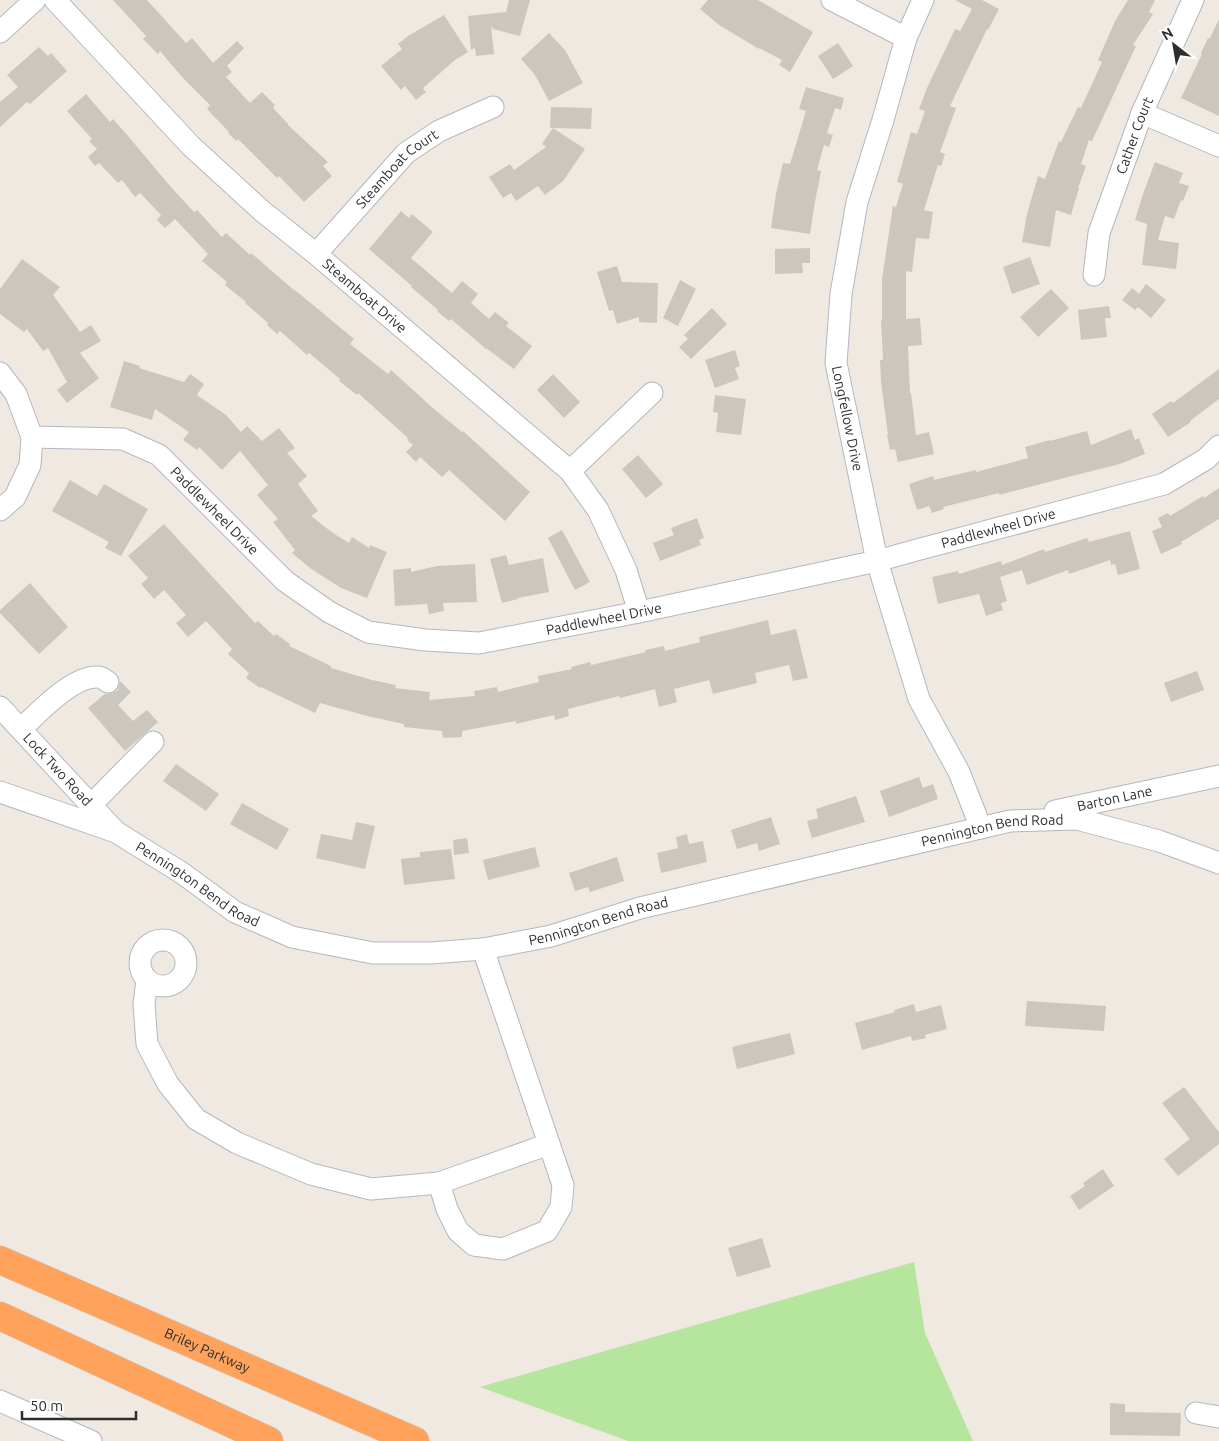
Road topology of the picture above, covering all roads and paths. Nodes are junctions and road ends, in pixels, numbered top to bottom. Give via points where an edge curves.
1 (35, 0) edge
2 (55, 0) edge
3 (832, 0) edge
4 (923, 0) edge
5 (1194, 0) edge
6 (0, 32) edge
7 (906, 38) junction
8 (494, 107) dead end
9 (1142, 112) junction
10 (1219, 146) edge
11 (316, 254) junction
12 (1094, 275) dead end
13 (0, 373) edge
14 (652, 393) dead end
15 (32, 437) junction
16 (1219, 446) edge
17 (570, 471) junction
18 (0, 510) edge
19 (877, 561) junction
20 (639, 612) junction
21 (108, 682) dead end
22 (0, 707) edge
23 (21, 729) junction
24 (153, 742) dead end
25 (1219, 776) edge
26 (0, 792) edge
27 (91, 805) junction
28 (1010, 821) junction
29 (981, 828) junction
30 (116, 832) junction
31 (1219, 863) edge
32 (483, 949) junction
33 (147, 980) dead end
34 (549, 1144) junction
35 (439, 1182) junction
36 (0, 1260) edge
37 (0, 1316) edge
38 (0, 1401) edge
39 (1196, 1414) dead end
40 (1219, 1417) edge
41 (91, 1441) edge
42 (269, 1441) edge
43 (415, 1441) edge

1 - 6 street
2 - 11 street, Steamboat Drive via 191,146 262,211
3 - 7 street
4 - 7 street, Longfellow Drive
5 - 9 street, Cather Court
7 - 19 street, Longfellow Drive via 857,202 841,294 836,362
8 - 11 street, Steamboat Court via 439,131 406,153
9 - 10 street
9 - 12 street, Cather Court via 1099,233
11 - 17 street, Steamboat Drive
13 - 15 street via 16,394
14 - 17 street
15 - 18 street via 30,465 15,497
15 - 20 street, Paddlewheel Drive via 123,439 159,455 285,581 330,612 368,632 479,643
16 - 19 street, Paddlewheel Drive via 1206,459 1164,484
17 - 20 street, Steamboat Drive via 598,510 626,570
19 - 20 street, Paddlewheel Drive
19 - 29 street, Longfellow Drive via 919,699 959,772
21 - 23 street via 100,677 74,683
22 - 23 street, Lock Two Road
23 - 27 street, Lock Two Road
24 - 27 street
25 - 28 street, Barton Lane
26 - 30 street, Pennington Bend Road
27 - 30 street, Lock Two Road
28 - 29 street, Pennington Bend Road
28 - 31 street, Pennington Bend Road via 1077,819 1159,841
29 - 32 street, Pennington Bend Road via 640,908 552,936
30 - 32 street, Pennington Bend Road via 182,873 234,912 292,937 373,953
32 - 34 street
33 - 35 street via 144,1004 146,1044 168,1084 196,1119 237,1143 311,1174 371,1190
34 - 35 street
34 - 35 street via 563,1184 561,1207 547,1231 502,1249 474,1245 458,1231
36 - 43 highway, Briley Parkway
37 - 42 highway
38 - 41 street
39 - 40 street

